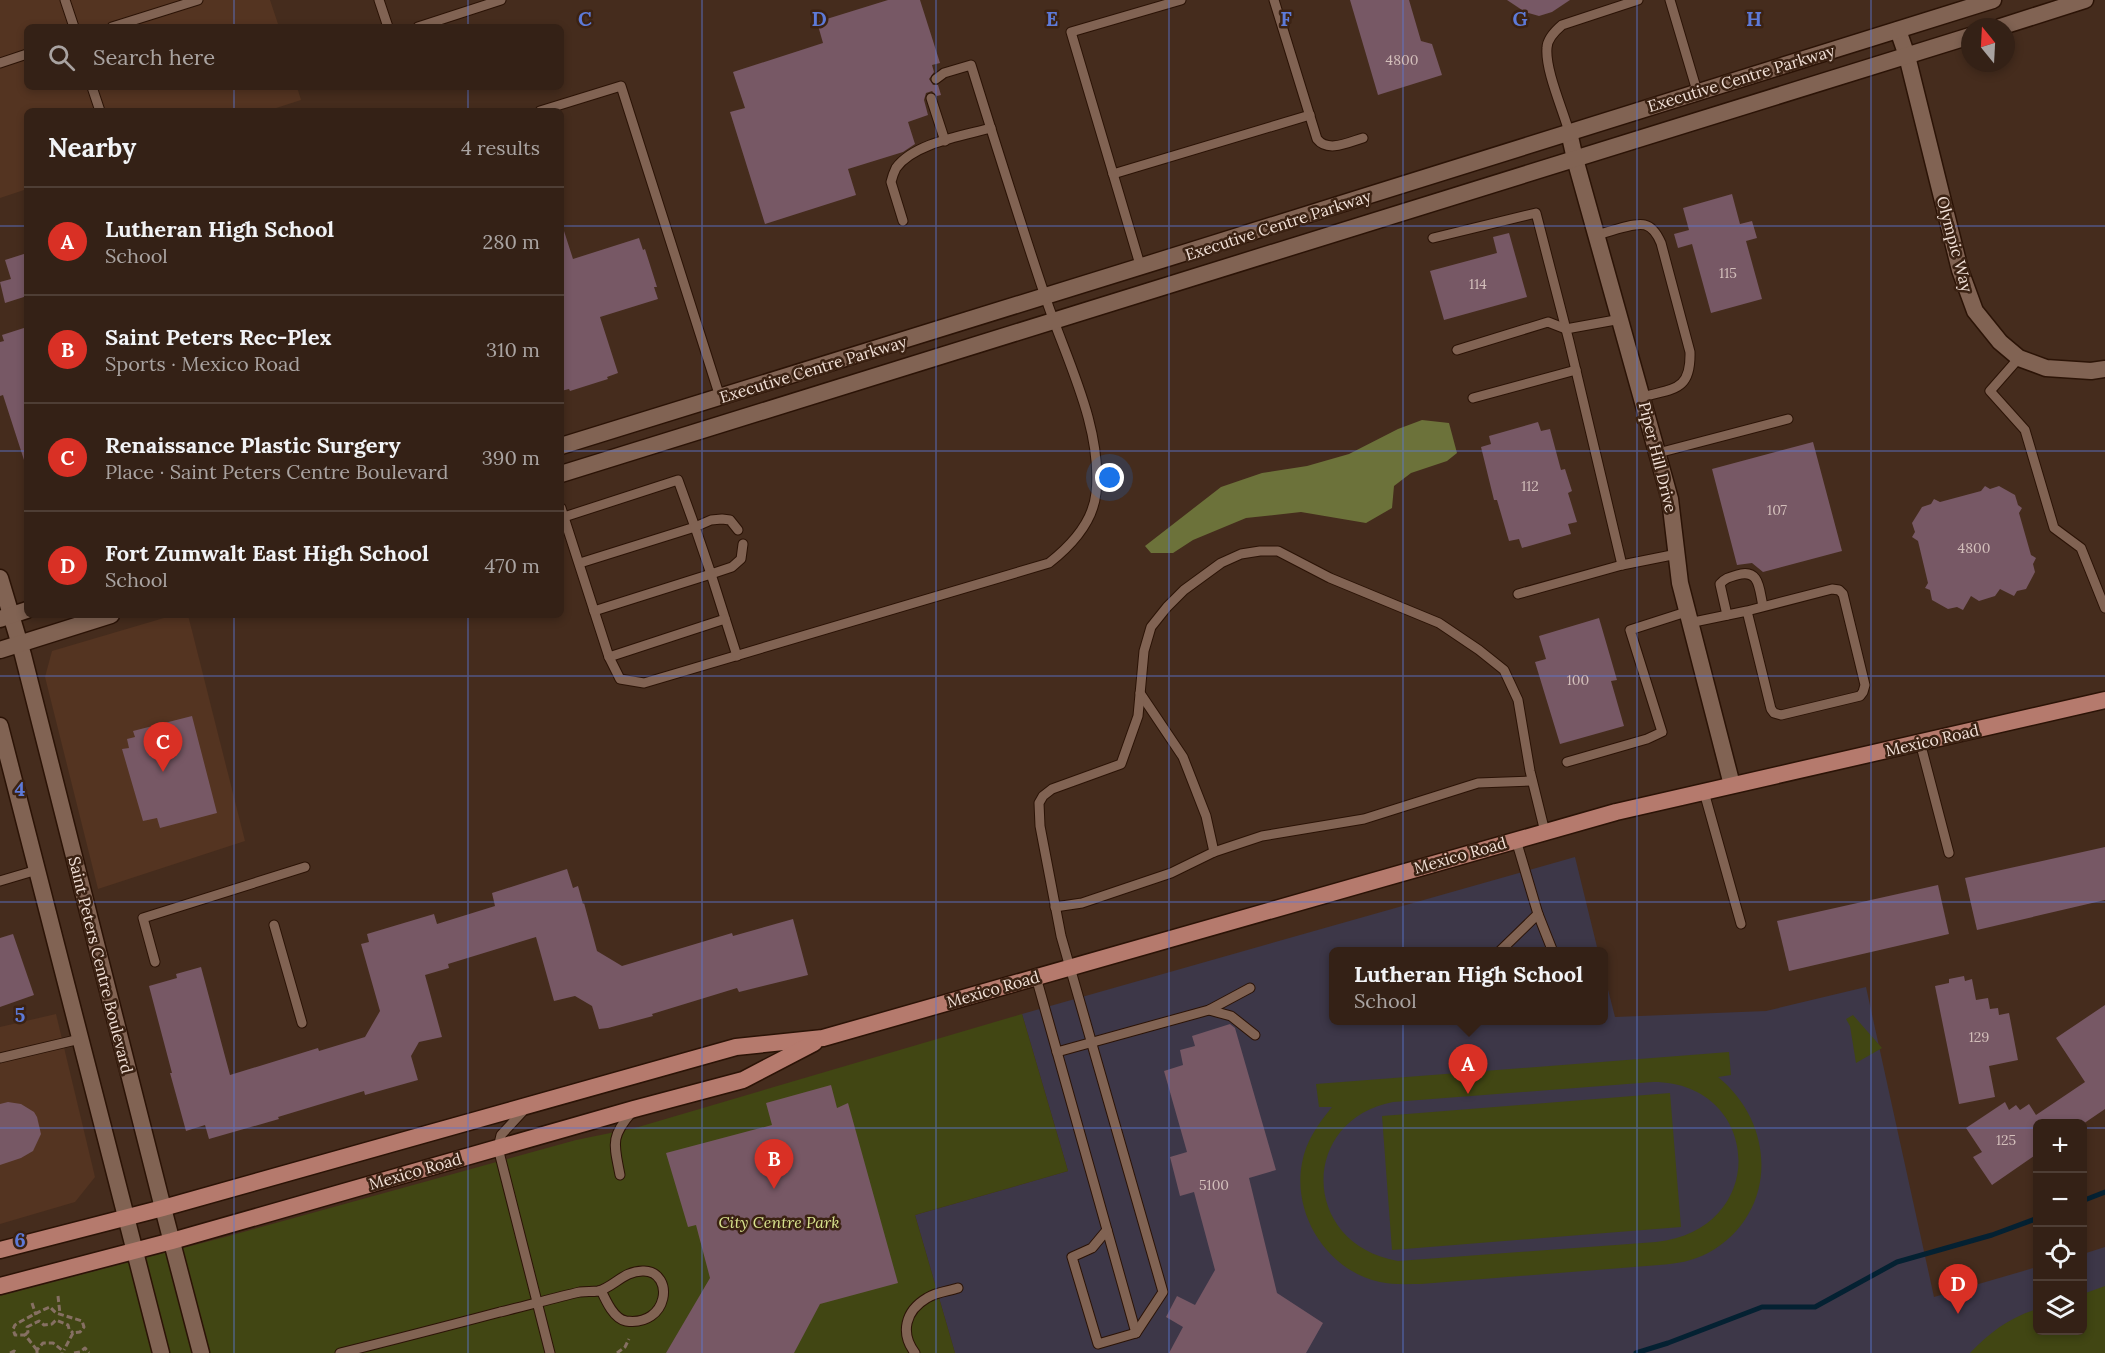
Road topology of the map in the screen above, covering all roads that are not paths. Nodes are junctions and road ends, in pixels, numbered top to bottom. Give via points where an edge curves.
1 (65, 0) edge
2 (198, 0) edge
3 (379, 0) edge
4 (501, 0) edge
5 (1181, 0) edge
6 (1275, 0) edge
7 (1638, 0) edge
8 (1670, 0) edge
9 (1993, 0) edge
10 (2085, 0) edge
11 (2015, 22) edge
12 (73, 24) edge
13 (122, 24) edge
14 (387, 24) edge
15 (427, 24) edge
16 (1898, 30) junction
17 (1961, 39) edge
18 (24, 55) edge
19 (1907, 56) junction
20 (0, 63) edge
21 (936, 79) dead end
22 (93, 90) edge
23 (1697, 92) junction
24 (931, 98) dead end
25 (99, 108) edge
26 (550, 108) edge
27 (1310, 115) junction
28 (991, 128) junction
29 (1569, 132) junction
30 (1363, 138) dead end
31 (945, 141) junction
32 (1575, 159) junction
33 (1113, 174) junction
34 (903, 220) dead end
35 (1597, 235) junction
36 (1433, 238) dead end
37 (1141, 268) junction
38 (1045, 297) junction
39 (1621, 319) junction
40 (1054, 321) junction
41 (1566, 329) junction
42 (1457, 350) dead end
43 (2019, 358) junction
44 (2105, 369) edge
45 (1576, 370) junction
46 (720, 397) junction
47 (1473, 398) dead end
48 (1642, 398) junction
49 (1788, 419) dead end
50 (564, 445) edge
51 (1658, 453) junction
52 (564, 473) edge
53 (564, 512) edge
54 (564, 515) edge
55 (695, 527) junction
56 (738, 530) dead end
57 (743, 544) dead end
58 (1677, 554) junction
59 (580, 563) junction
60 (1622, 565) junction
61 (711, 574) junction
62 (0, 578) edge
63 (1518, 594) dead end
64 (1763, 606) junction
65 (2105, 608) edge
66 (594, 611) junction
67 (1747, 611) junction
68 (13, 614) edge
69 (1727, 615) junction
70 (1688, 617) junction
71 (102, 618) edge
72 (725, 619) junction
73 (20, 644) junction
74 (0, 650) edge
75 (737, 656) junction
76 (609, 657) junction
77 (1140, 693) junction
78 (2105, 700) edge
79 (0, 726) edge
80 (1920, 742) junction
81 (1567, 762) dead end
82 (1533, 781) junction
83 (1732, 785) junction
84 (1704, 792) junction
85 (1545, 832) junction
86 (1516, 840) junction
87 (1214, 852) junction
88 (1949, 853) dead end
89 (305, 867) dead end
90 (37, 870) junction
91 (0, 881) edge
92 (1055, 907) junction
93 (1538, 914) junction
94 (1741, 924) dead end
95 (274, 925) dead end
96 (1503, 947) edge
97 (1551, 947) edge
98 (155, 962) dead end
99 (1070, 968) junction
100 (1036, 977) junction
101 (1250, 988) dead end
102 (1209, 1010) junction
103 (302, 1023) dead end
104 (1255, 1035) dead end
105 (823, 1038) junction
106 (80, 1039) junction
107 (1092, 1043) junction
108 (1057, 1052) junction
109 (0, 1058) edge
110 (528, 1106) junction
111 (634, 1109) junction
112 (498, 1148) junction
113 (620, 1175) dead end
114 (163, 1208) junction
115 (125, 1218) junction
116 (1107, 1230) junction
117 (171, 1240) junction
118 (134, 1250) junction
119 (0, 1251) edge
120 (0, 1286) edge
121 (958, 1288) dead end
122 (601, 1290) junction
123 (536, 1303) junction
124 (1136, 1333) junction
125 (161, 1353) edge
126 (201, 1353) edge
127 (340, 1353) edge
128 (550, 1353) edge
129 (915, 1353) edge

1 - 12 lane
2 - 13 lane
3 - 14 lane
4 - 15 lane
5 - 33 lane via 1071,32
6 - 27 lane
7 - 29 lane via 1562,25 1553,32 1546,47 1549,69
8 - 23 lane
9 - 16 street, Executive Centre Parkway
10 - 11 street
16 - 19 street, Olympic Way
16 - 23 street, Executive Centre Parkway
17 - 19 street, Executive Centre Parkway
18 - 20 lane
19 - 32 street, Executive Centre Parkway
19 - 43 street, Olympic Way via 1960,270 1975,311
21 - 28 lane via 971,65
22 - 25 lane
23 - 29 street, Executive Centre Parkway
24 - 31 lane
26 - 46 lane via 621,86
27 - 30 lane via 1317,139 1327,146
27 - 33 lane
28 - 31 lane
28 - 38 lane
29 - 32 street, Piper Hill Drive
29 - 37 street, Executive Centre Parkway
31 - 34 lane via 909,155 896,168 891,182
32 - 35 street, Piper Hill Drive
32 - 40 street, Executive Centre Parkway
33 - 37 lane
35 - 39 street, Piper Hill Drive
35 - 48 lane via 1646,225 1656,232 1661,243 1690,352 1690,365 1686,381
36 - 41 lane via 1536,213
37 - 38 street, Executive Centre Parkway
38 - 40 lane
38 - 46 street, Executive Centre Parkway
39 - 41 lane
39 - 48 street, Piper Hill Drive
40 - 52 street, Executive Centre Parkway
40 - 75 lane via 1090,423 1096,462 1092,514 1067,549 1049,563
41 - 42 lane via 1548,322
41 - 45 lane
43 - 44 street, Olympic Way via 2046,368
43 - 65 lane via 1990,391 2025,430 2054,528 2081,548
45 - 47 lane
45 - 60 lane
46 - 50 street, Executive Centre Parkway
48 - 51 street, Piper Hill Drive
49 - 51 lane
51 - 58 street, Piper Hill Drive via 1670,499
53 - 55 lane via 678,480
54 - 59 lane
55 - 56 lane via 722,519 730,520
55 - 59 lane
55 - 61 lane
57 - 61 lane via 741,560
58 - 60 lane
58 - 70 street, Piper Hill Drive
59 - 66 lane
60 - 63 lane
61 - 66 lane
61 - 72 lane
62 - 68 street, Saint Peters Centre Boulevard
64 - 67 lane
64 - 67 lane via 1839,590 1865,685 1860,696 1781,715 1774,713
64 - 69 lane via 1756,578 1745,572 1725,578 1720,584
66 - 76 lane
67 - 69 lane
68 - 73 street, Saint Peters Centre Boulevard
69 - 70 lane
70 - 81 lane via 1630,630 1662,732
70 - 83 street, Piper Hill Drive
71 - 73 street
72 - 75 lane
72 - 76 lane
73 - 74 street
73 - 114 street, Saint Peters Centre Boulevard
75 - 76 lane via 644,683 620,679
77 - 82 lane via 1151,627 1167,607 1221,563 1241,554 1278,551 1330,578 1439,624 1504,670 1518,700
77 - 87 lane via 1183,757 1206,816
77 - 92 lane via 1138,716 1121,764 1052,789 1038,803
78 - 80 main road, Mexico Road
79 - 90 street
80 - 83 main road, Mexico Road
80 - 88 lane
82 - 85 lane
82 - 87 lane via 1478,783 1364,819 1262,836
83 - 84 main road, Mexico Road
84 - 85 main road, Mexico Road
84 - 94 lane
85 - 86 main road, Mexico Road
86 - 93 lane
86 - 99 main road, Mexico Road
87 - 92 lane via 1171,873 1082,903
89 - 98 lane via 143,918
90 - 91 lane
90 - 106 street
92 - 99 lane
93 - 96 lane
93 - 97 lane
95 - 103 lane
99 - 100 main road, Mexico Road
99 - 107 lane
100 - 105 main road, Mexico Road
100 - 108 lane
101 - 102 lane
102 - 104 lane via 1231,1016
102 - 107 lane
105 - 110 main road, Mexico Road via 736,1047
105 - 111 main road, Mexico Road via 743,1080
106 - 109 lane
106 - 115 street
107 - 108 lane
107 - 124 lane via 1163,1292
108 - 116 lane
110 - 112 lane via 501,1135
110 - 114 main road, Mexico Road
111 - 112 main road, Mexico Road
111 - 113 lane via 617,1129 615,1147
112 - 117 main road, Mexico Road
112 - 123 lane
114 - 115 main road, Mexico Road
114 - 117 street, Saint Peters Centre Boulevard
115 - 118 street
115 - 119 main road, Mexico Road
116 - 124 lane
116 - 124 lane via 1092,1248 1072,1257 1098,1344
117 - 118 main road, Mexico Road
117 - 126 street, Saint Peters Centre Boulevard
118 - 120 main road, Mexico Road
118 - 125 street
121 - 129 lane via 928,1297 907,1320 906,1335
122 - 122 lane via 610,1308 623,1320 639,1322 652,1317 662,1306 664,1293 661,1281 645,1271 632,1273
122 - 123 lane
123 - 127 lane
123 - 128 lane

